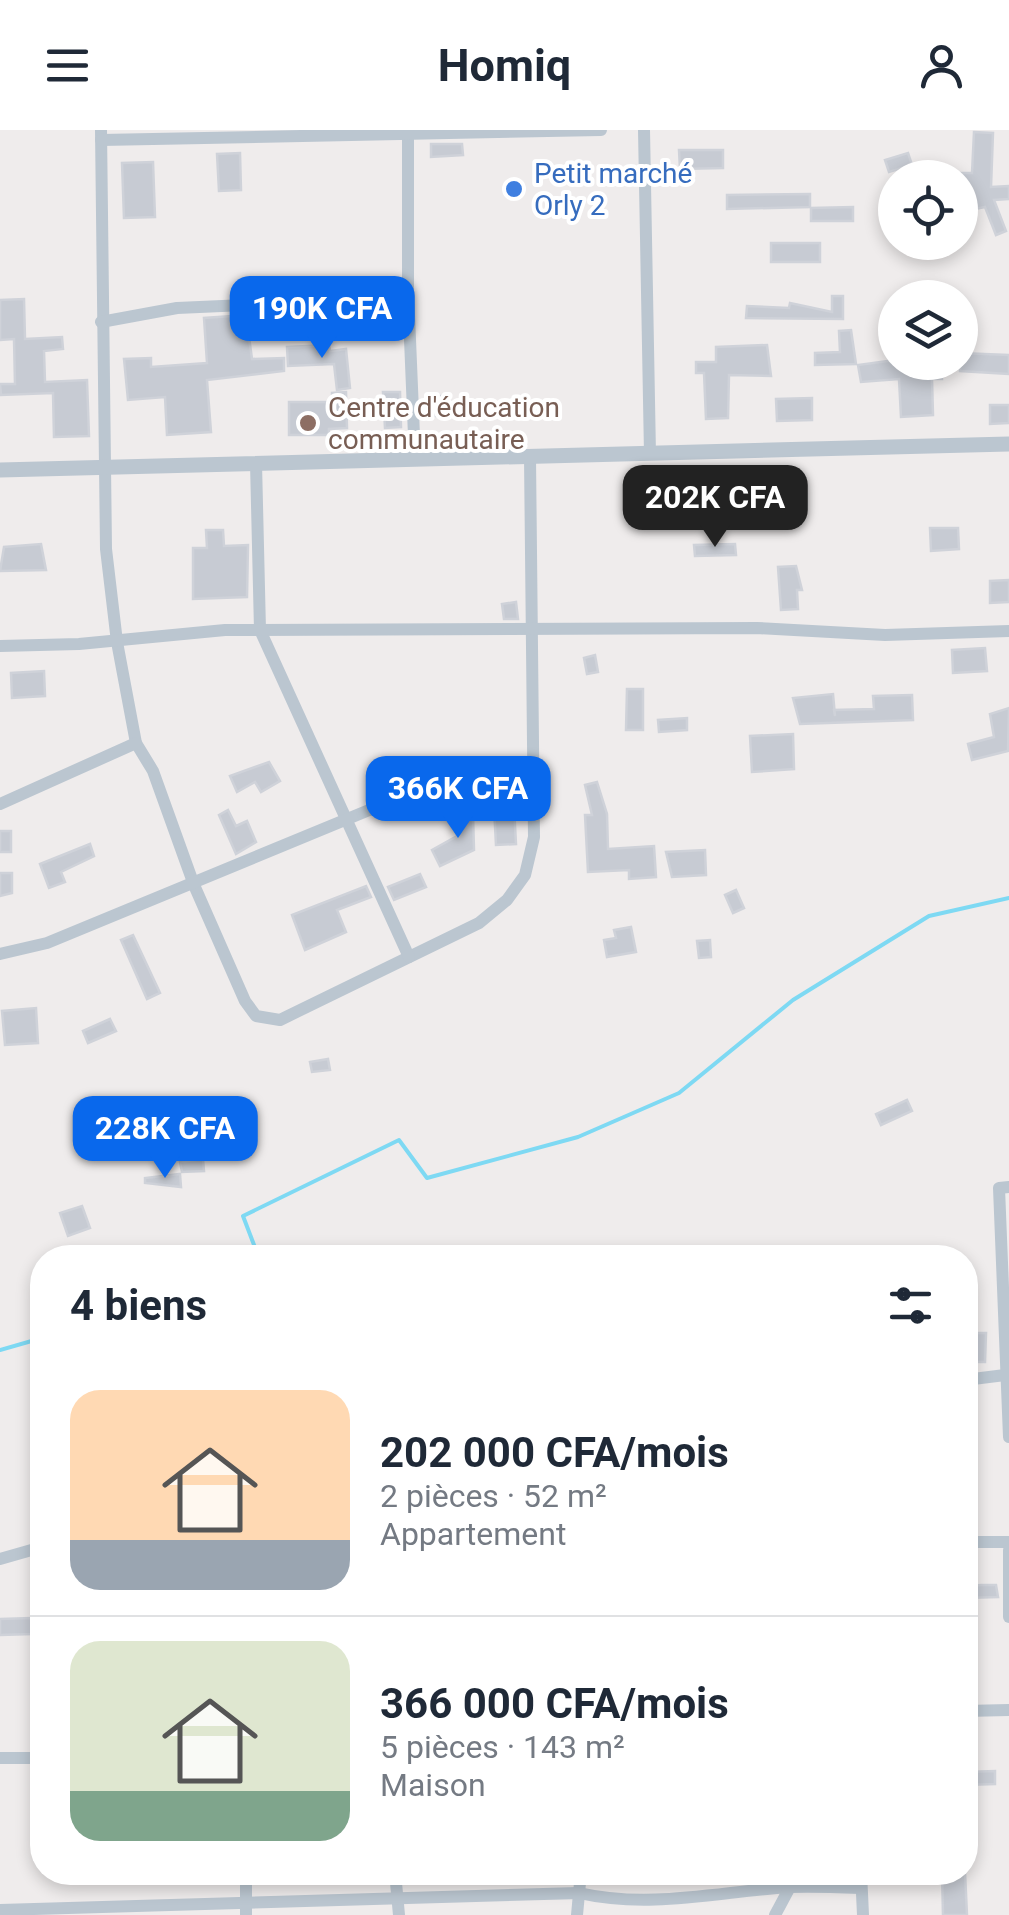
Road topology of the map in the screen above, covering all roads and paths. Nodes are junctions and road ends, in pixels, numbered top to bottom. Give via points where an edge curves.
1 (602, 130) edge
2 (644, 130) edge
3 (567, 131) edge
4 (408, 133) edge
5 (101, 135) edge
6 (408, 291) junction
7 (101, 322) junction
8 (1009, 444) edge
9 (650, 454) junction
10 (530, 457) junction
11 (415, 460) junction
12 (256, 463) junction
13 (105, 468) junction
14 (0, 470) edge
15 (534, 628) junction
16 (260, 630) junction
17 (1009, 631) edge
18 (117, 642) junction
19 (0, 646) edge
20 (136, 742) junction
21 (532, 782) junction
22 (0, 804) edge
23 (346, 818) junction
24 (194, 884) junction
25 (0, 954) edge
26 (409, 957) junction
27 (1009, 1187) edge
28 (1005, 1375) junction
29 (978, 1378) edge
30 (1009, 1437) edge
31 (978, 1542) edge
32 (1009, 1542) edge
33 (1009, 1550) edge
34 (30, 1551) edge
35 (0, 1560) edge
36 (1009, 1617) edge
37 (1009, 1710) edge
38 (978, 1711) edge
39 (0, 1758) edge
40 (30, 1758) edge
41 (396, 1885) edge
42 (580, 1885) edge
43 (790, 1887) junction
44 (860, 1888) joint
45 (579, 1893) junction
46 (397, 1898) junction
47 (246, 1909) edge
48 (0, 1910) edge
49 (399, 1915) edge
50 (577, 1915) edge
51 (775, 1915) edge
52 (862, 1915) edge

1 - 3 street
2 - 9 street
3 - 4 street
4 - 5 street
4 - 6 street
5 - 7 street
6 - 7 street via 177,308
6 - 11 street
7 - 13 street
8 - 9 street
9 - 10 street
10 - 11 street
10 - 15 street
11 - 12 street
12 - 13 street
12 - 16 street
13 - 14 street
13 - 18 street
15 - 16 street
15 - 17 street
15 - 21 street
16 - 18 street
16 - 23 street
18 - 19 street
18 - 20 street
20 - 22 street
20 - 24 street
21 - 23 street via 392,804
21 - 26 street via 534,838 526,875 480,923
23 - 24 street
23 - 26 street
24 - 25 street via 48,943
24 - 26 street via 245,1001 268,1021
27 - 28 street via 999,1188
28 - 29 street
28 - 30 street
31 - 32 street
33 - 36 street
34 - 35 street
37 - 38 street
39 - 40 street
41 - 46 street
42 - 45 street
43 - 44 street
43 - 45 street via 658,1901
43 - 51 street
44 - 52 street
45 - 46 street
45 - 50 street
46 - 47 street
46 - 49 street
47 - 48 street

